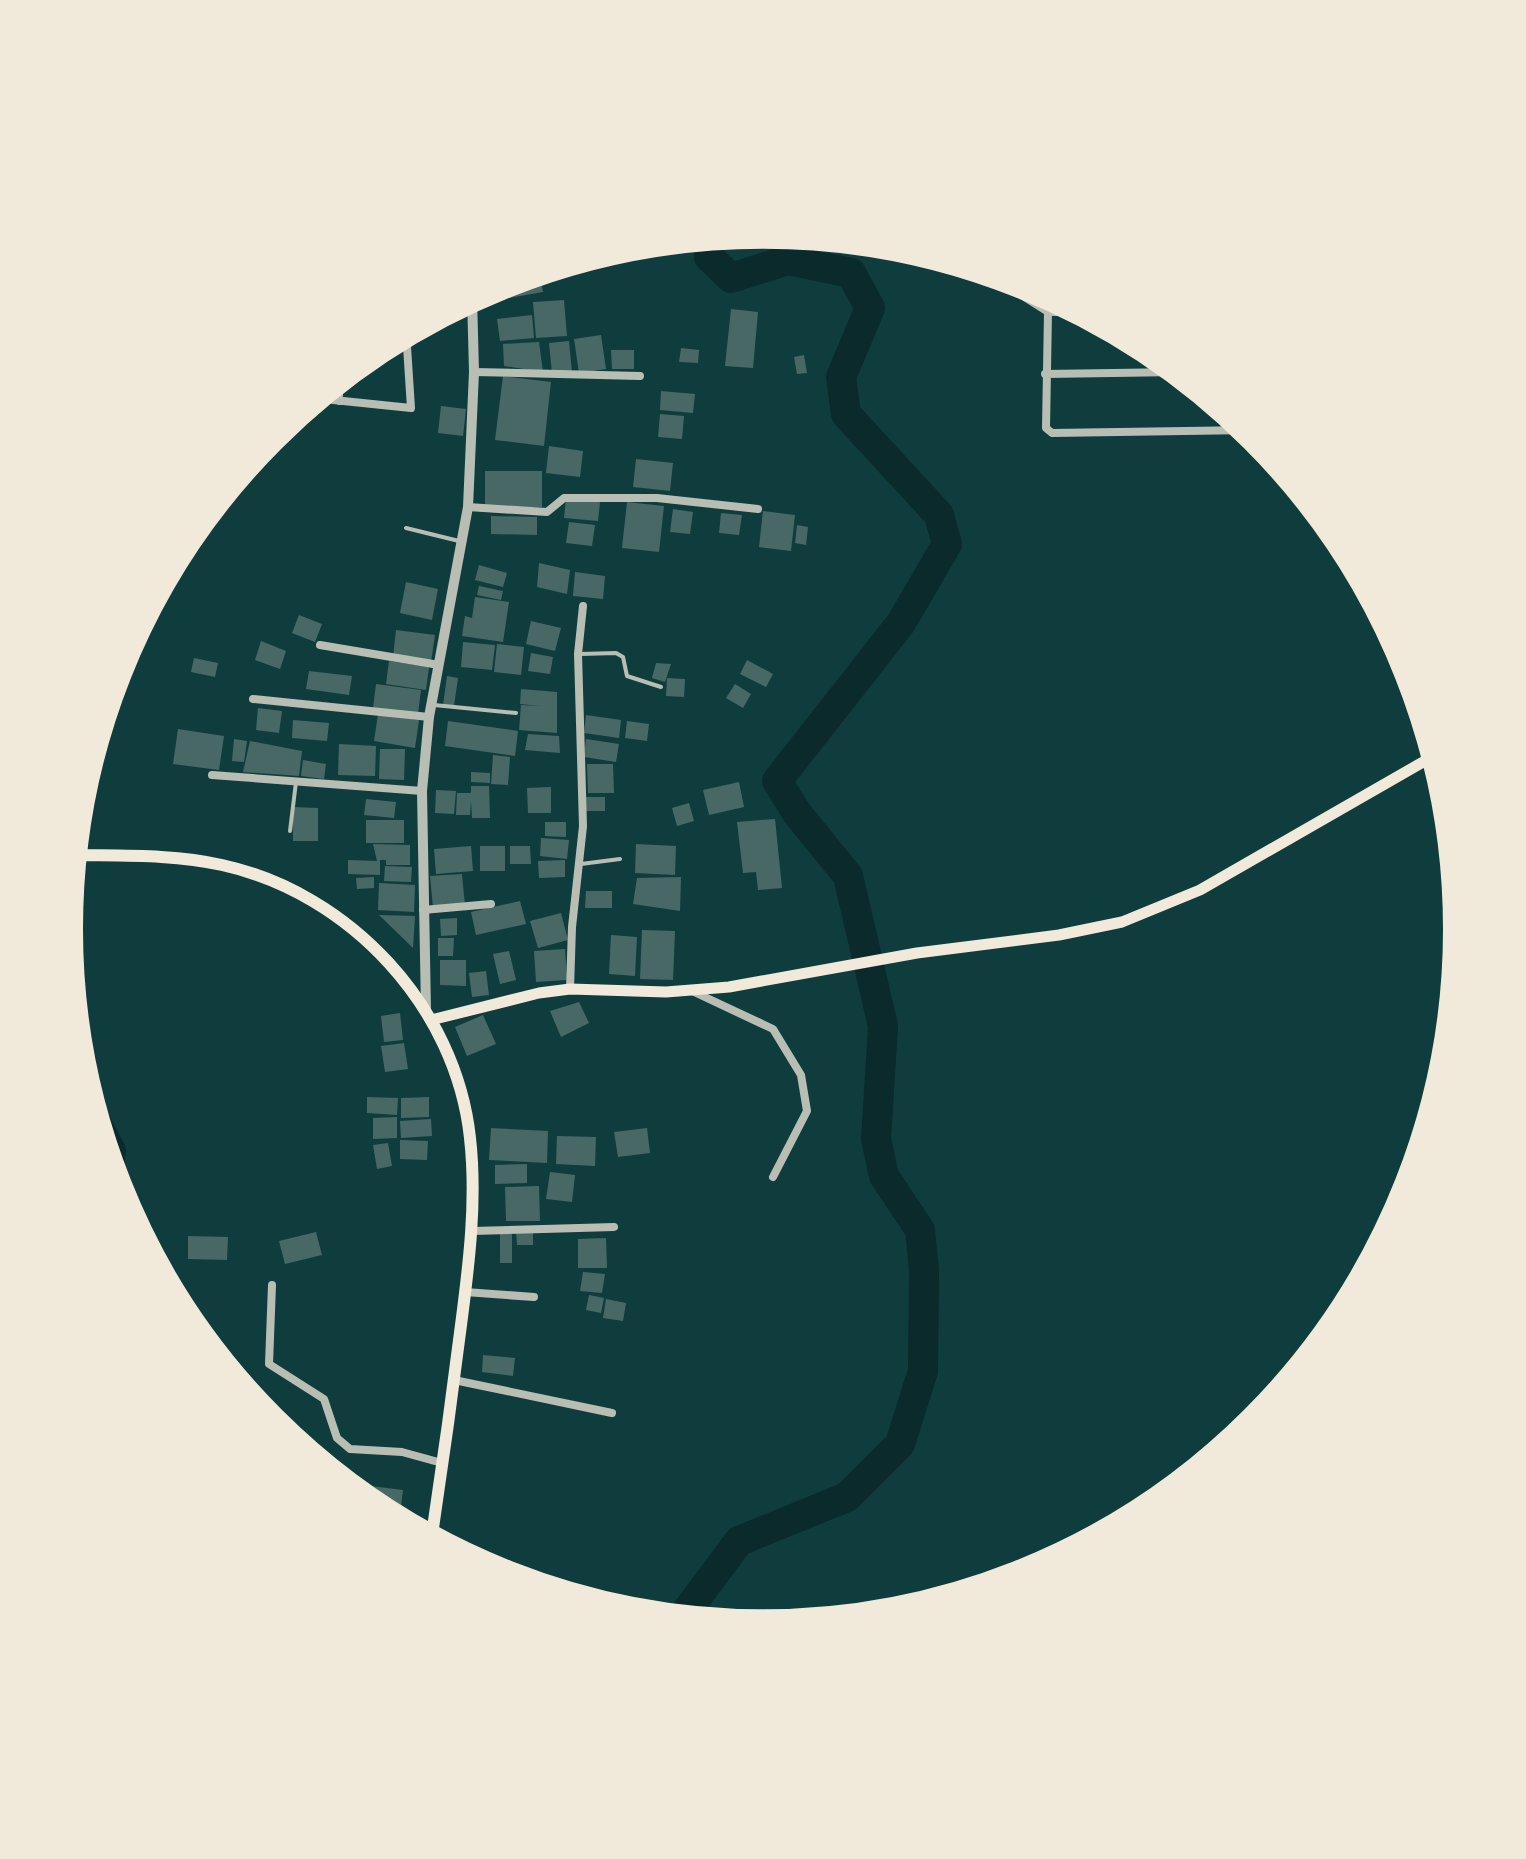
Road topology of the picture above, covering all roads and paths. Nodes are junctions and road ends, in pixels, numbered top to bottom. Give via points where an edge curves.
1 (1024, 297) edge
2 (472, 310) edge
3 (1048, 312) junction
4 (1059, 312) edge
5 (407, 345) edge
6 (474, 372) junction
7 (1161, 372) edge
8 (1045, 374) junction
9 (640, 376) dead end
10 (339, 392) edge
11 (329, 400) edge
12 (339, 401) junction
13 (1232, 430) edge
14 (468, 507) junction
15 (758, 509) dead end
16 (406, 528) dead end
17 (462, 542) junction
18 (583, 606) dead end
19 (320, 645) dead end
20 (578, 654) junction
21 (439, 665) junction
22 (661, 687) dead end
23 (253, 699) dead end
24 (430, 711) junction
25 (516, 713) dead end
26 (1427, 760) edge
27 (212, 775) dead end
28 (296, 781) junction
29 (422, 791) junction
30 (290, 831) dead end
31 (82, 856) edge
32 (620, 859) dead end
33 (581, 864) junction
34 (491, 904) dead end
35 (423, 910) junction
36 (570, 989) junction
37 (691, 991) junction
38 (428, 1016) junction
39 (773, 1177) dead end
40 (614, 1227) dead end
41 (471, 1231) junction
42 (272, 1285) dead end
43 (465, 1292) junction
44 (534, 1297) dead end
45 (454, 1380) junction
46 (612, 1413) dead end
47 (442, 1463) junction
48 (433, 1530) edge

1 - 3 street
2 - 6 street
3 - 4 street
3 - 8 street
5 - 12 street via 411,408
6 - 9 street
6 - 14 street
7 - 8 street
8 - 13 street via 1046,428 1052,433
10 - 12 street
11 - 12 street
14 - 15 street via 547,512 564,498 657,498
14 - 17 street
16 - 17 lane
17 - 21 street
18 - 20 street
19 - 21 street
20 - 22 lane via 616,653 623,657 627,676
20 - 33 street
21 - 24 street
23 - 24 street
24 - 25 lane
24 - 29 street
26 - 37 main road via 1223,878 1122,922
27 - 28 street
28 - 29 street
28 - 30 lane
29 - 35 street
31 - 38 main road via 201,861 283,884 366,941 403,979
32 - 33 lane
33 - 36 street
34 - 35 street
35 - 38 street
36 - 37 main road
36 - 38 main road
37 - 39 street via 773,1029 801,1075 807,1111
38 - 41 main road via 455,1073 467,1117
40 - 41 street
41 - 43 main road
42 - 47 street via 269,1364 324,1399 337,1438 350,1449 402,1452
43 - 44 street
43 - 45 main road
45 - 46 street
45 - 47 main road
47 - 48 main road

